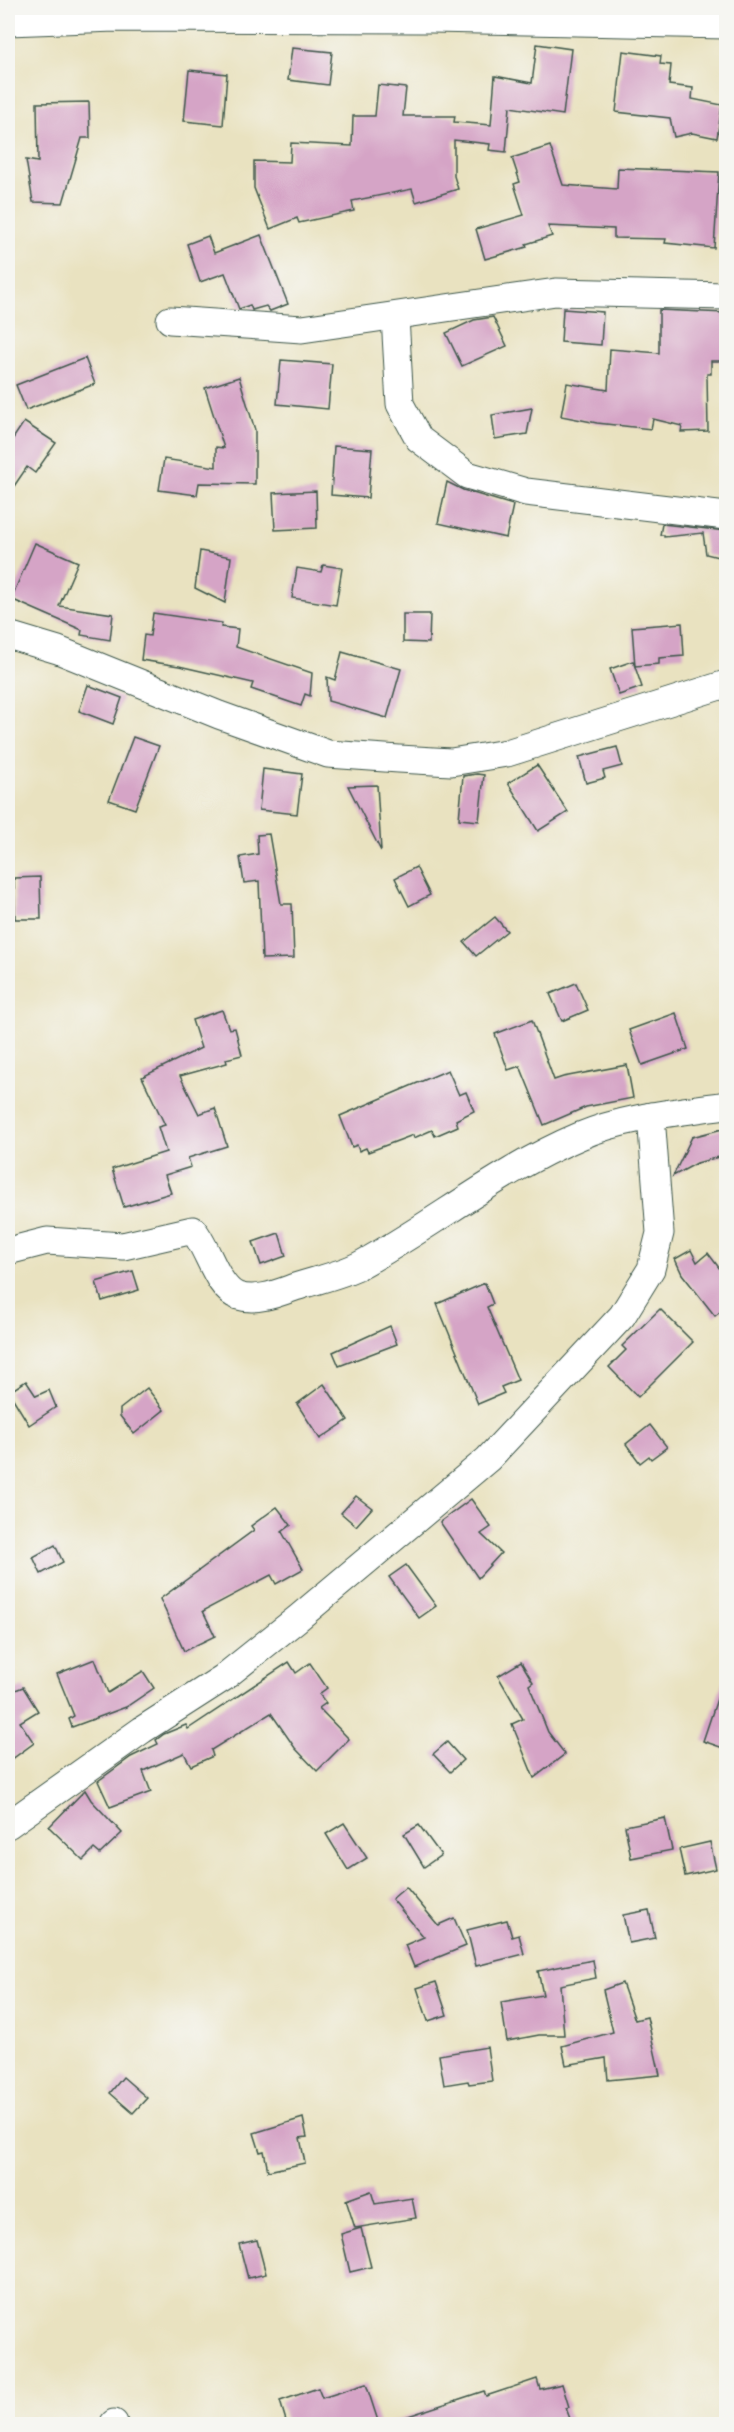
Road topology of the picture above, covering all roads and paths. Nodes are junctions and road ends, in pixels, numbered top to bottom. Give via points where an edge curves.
1 (115, 13) edge
2 (8, 22) edge
3 (726, 25) edge
4 (726, 296) edge
5 (394, 317) junction
6 (170, 320) dead end
7 (726, 516) edge
8 (8, 635) edge
9 (726, 684) edge
10 (726, 1105) edge
11 (651, 1116) junction
12 (8, 1251) edge
13 (8, 1825) edge

1 - 2 street
1 - 3 street
4 - 5 street via 556,292
5 - 6 street via 302,329
5 - 7 street via 400,404 418,439 467,476 526,492
8 - 9 street via 58,650 328,754 399,759 451,762 507,753
10 - 11 street
11 - 12 street via 581,1135 516,1168 358,1266 265,1297 230,1292 221,1283 202,1240 193,1230 123,1246 47,1241
11 - 13 street via 660,1233 651,1269 622,1316 488,1459 297,1619 223,1678

